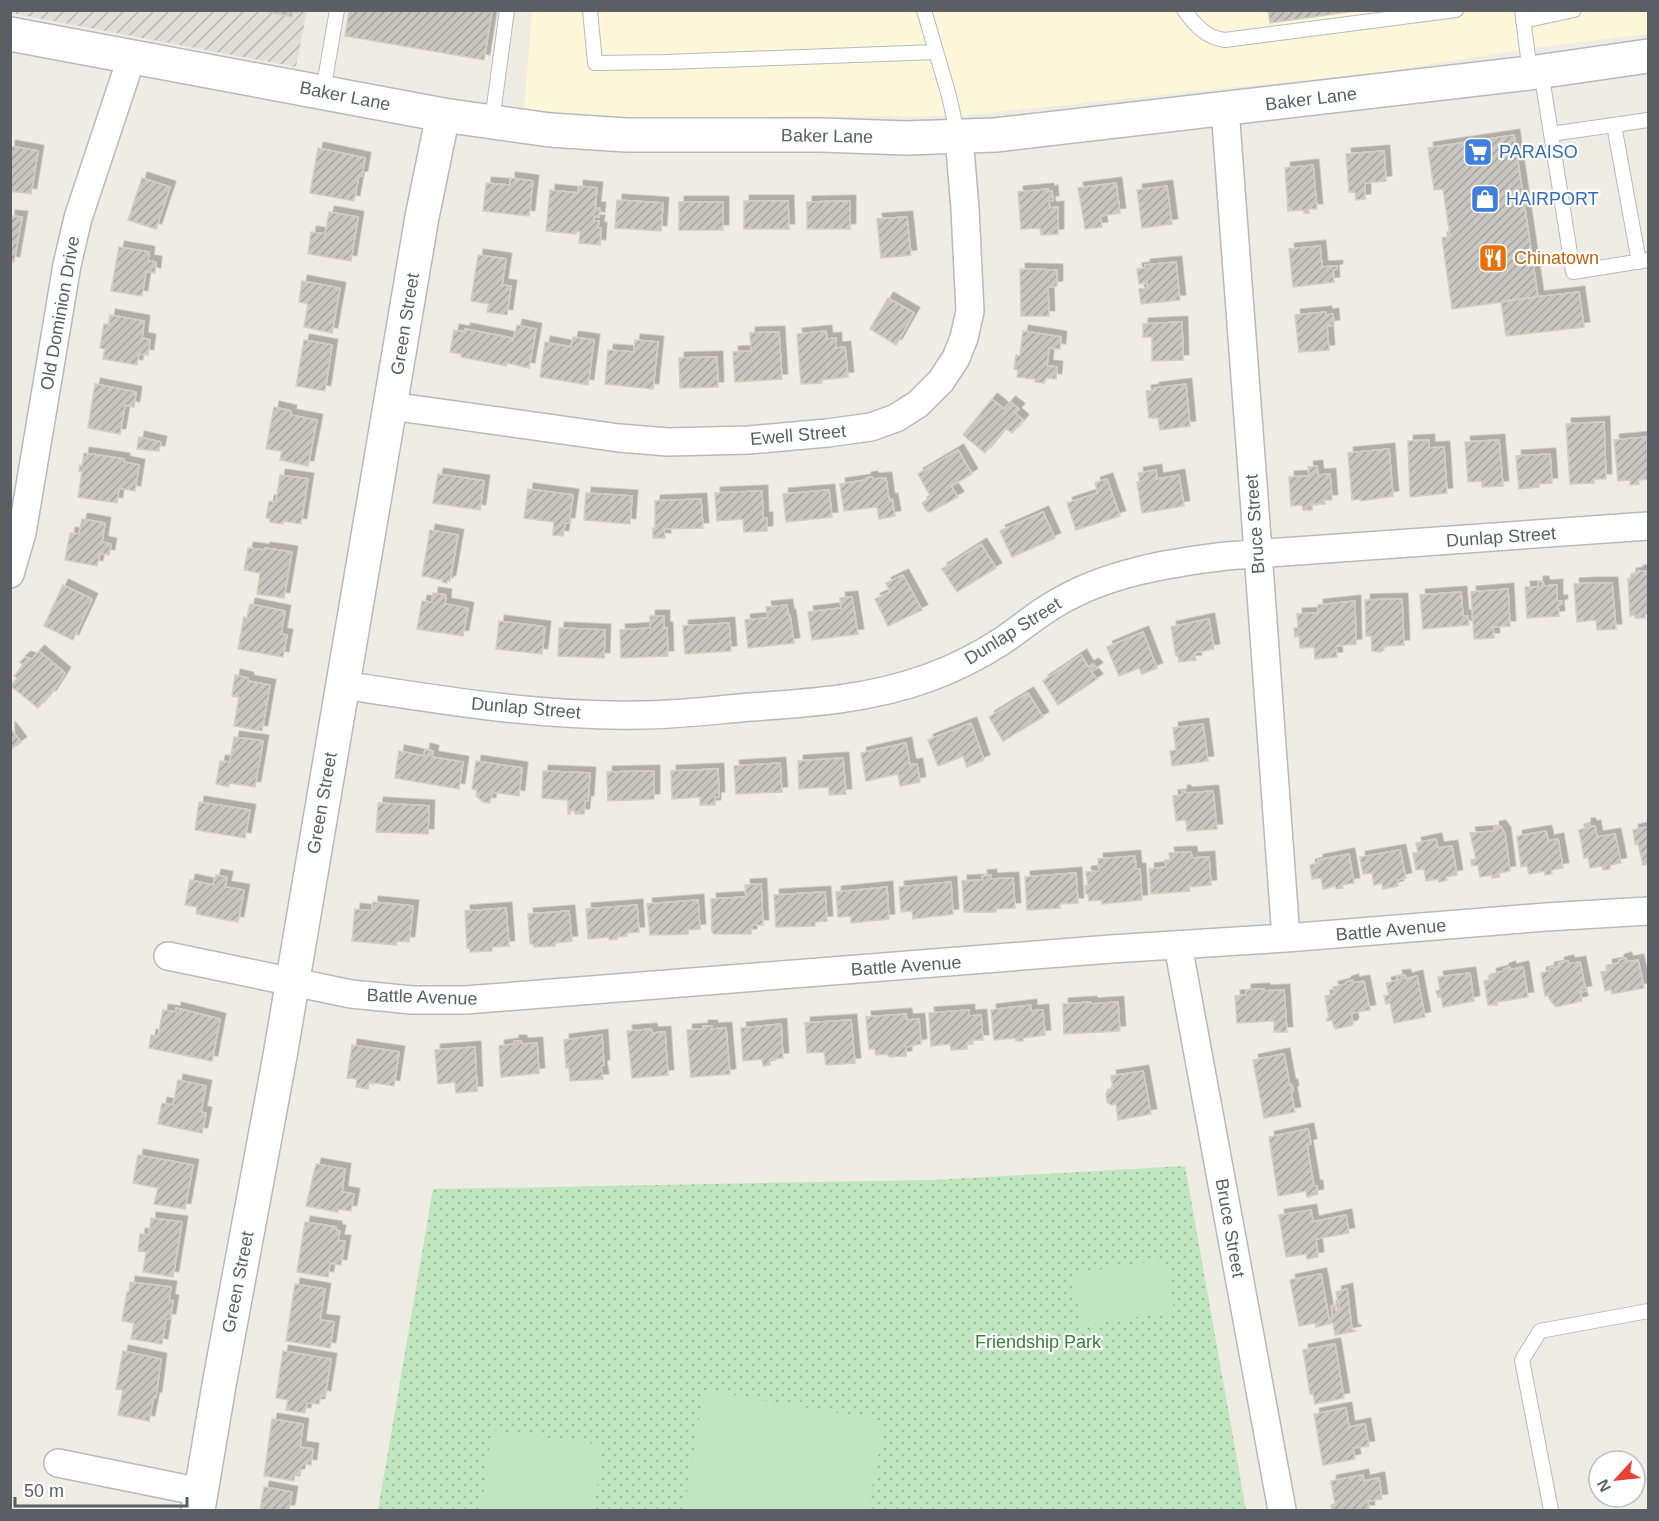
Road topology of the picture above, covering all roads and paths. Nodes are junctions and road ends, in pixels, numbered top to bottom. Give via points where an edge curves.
1 (337, 10) edge
2 (507, 10) edge
3 (590, 10) edge
4 (924, 10) edge
5 (1184, 10) edge
6 (1456, 10) edge
7 (1574, 10) edge
8 (1522, 16) edge
9 (10, 34) edge
10 (936, 52) junction
11 (132, 56) junction
12 (1648, 56) edge
13 (1536, 72) junction
14 (323, 91) junction
15 (1225, 109) junction
16 (443, 115) junction
17 (1648, 120) edge
18 (491, 122) junction
19 (1614, 125) junction
20 (1551, 134) junction
21 (959, 137) junction
22 (1644, 261) edge
23 (392, 404) junction
24 (1648, 526) edge
25 (1257, 555) junction
26 (10, 574) edge
27 (343, 684) junction
28 (1648, 911) edge
29 (1286, 938) junction
30 (1178, 945) junction
31 (168, 956) dead end
32 (292, 982) junction
33 (1648, 1311) edge
34 (58, 1463) dead end
35 (199, 1501) edge
36 (1282, 1510) edge
37 (1551, 1510) edge

1 - 14 lane
2 - 18 lane
3 - 10 lane via 595,63
4 - 10 lane
5 - 6 lane via 1207,35 1225,40
7 - 8 lane
8 - 13 lane
9 - 11 street, Baker Lane
10 - 21 lane
11 - 14 street, Baker Lane
11 - 26 street, Old Dominion Drive via 78,218 22,533
12 - 13 street, Baker Lane
13 - 15 street, Baker Lane
13 - 20 lane
14 - 16 street, Baker Lane
15 - 21 street, Baker Lane
15 - 25 street, Bruce Street
16 - 18 street, Baker Lane
16 - 23 street, Green Street
17 - 19 lane
18 - 21 street, Baker Lane via 584,134
19 - 20 lane
19 - 22 lane
20 - 22 lane via 1573,272
21 - 23 street, Ewell Street via 970,311 964,338 941,381 918,404 896,418 871,427 827,433 668,442
23 - 27 street, Green Street
24 - 25 street, Dunlap Street
25 - 27 street, Dunlap Street via 1176,562 1089,586 970,659 930,677 854,698 641,715 462,703
25 - 29 street, Bruce Street
27 - 32 street, Green Street
28 - 29 street, Battle Avenue
29 - 30 street, Battle Avenue
30 - 32 street, Battle Avenue via 465,1000 362,995
30 - 36 street, Bruce Street
31 - 32 street, Battle Avenue
32 - 35 street, Green Street
33 - 37 lane via 1540,1331 1522,1360
34 - 35 street, Green Street

